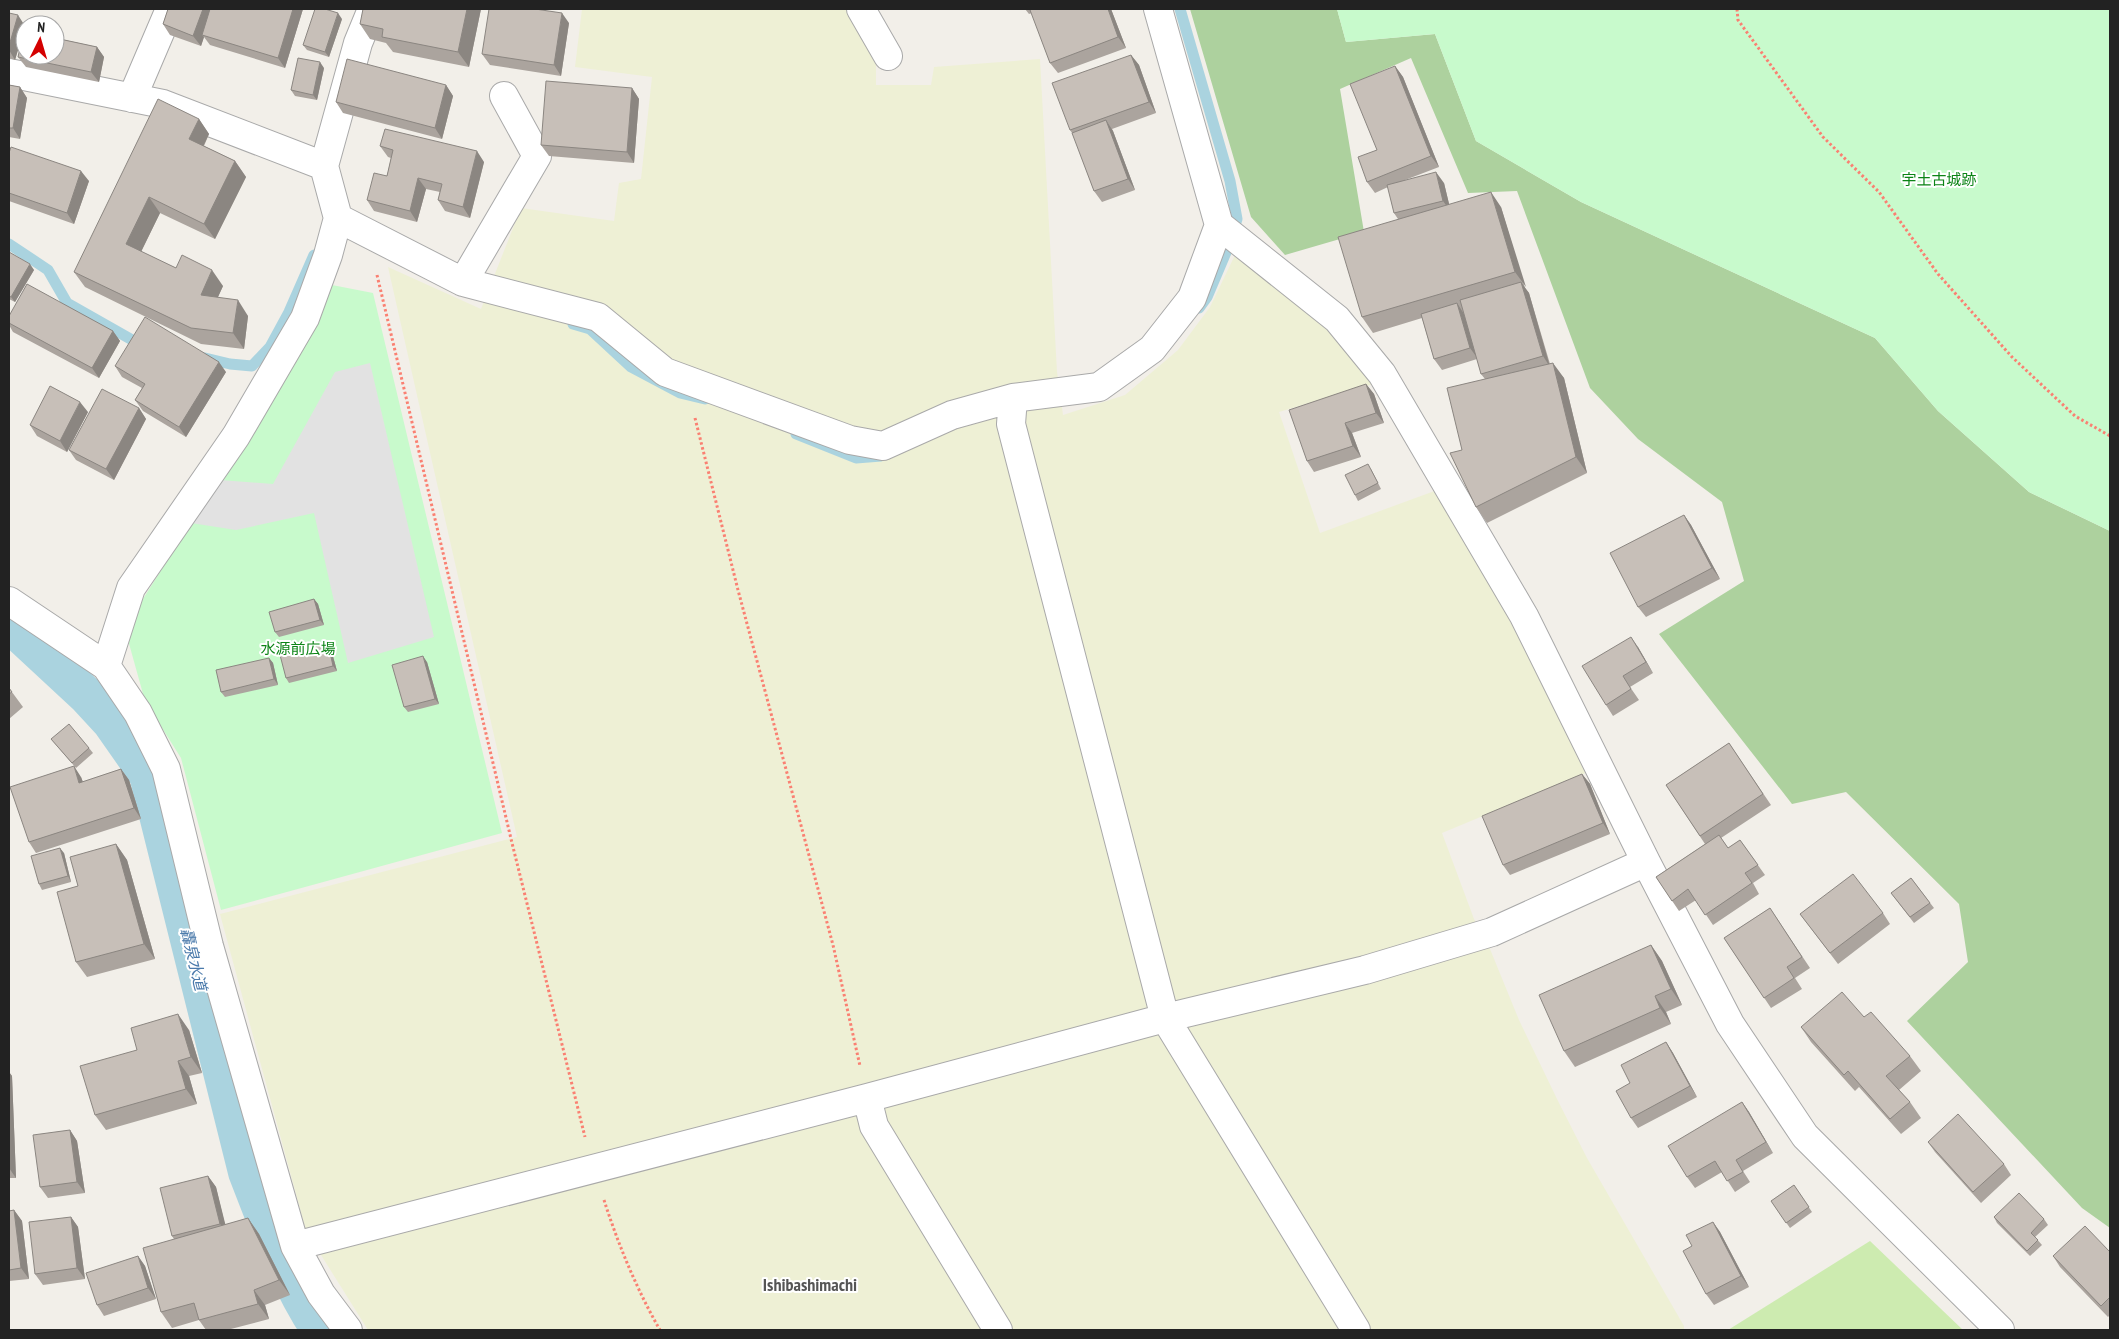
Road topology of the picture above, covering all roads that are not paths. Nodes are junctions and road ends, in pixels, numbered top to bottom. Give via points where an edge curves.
1 (170, 9) edge
2 (372, 9) edge
3 (861, 9) edge
4 (1158, 9) edge
5 (888, 56) dead end
6 (9, 73) edge
7 (504, 96) dead end
8 (132, 98) junction
9 (324, 166) junction
10 (338, 218) junction
11 (1219, 225) junction
12 (463, 282) junction
13 (1014, 398) junction
14 (9, 601) edge
15 (106, 666) junction
16 (1646, 862) junction
17 (1165, 1018) junction
18 (867, 1098) junction
19 (294, 1246) junction
20 (348, 1330) edge
21 (998, 1330) edge
22 (1356, 1330) edge
23 (2000, 1330) edge

1 - 8 street
2 - 9 street via 358,43
3 - 5 street
4 - 11 street
6 - 8 street
7 - 12 street via 537,156
8 - 9 street via 163,104
9 - 10 street
10 - 12 street
10 - 15 street via 305,318 236,436 131,588
11 - 13 street via 1192,298 1152,349 1099,387
11 - 16 street via 1337,319 1382,374 1524,616
12 - 13 street via 598,317 665,372 850,440 883,446 952,415
13 - 17 street via 1011,424
14 - 15 street
15 - 19 street via 138,713 166,769 208,946
16 - 17 street via 1492,932 1365,970
16 - 23 street via 1730,1024 1805,1136
17 - 18 street
17 - 22 street
18 - 19 street
18 - 21 street via 874,1126
19 - 20 street via 321,1294

